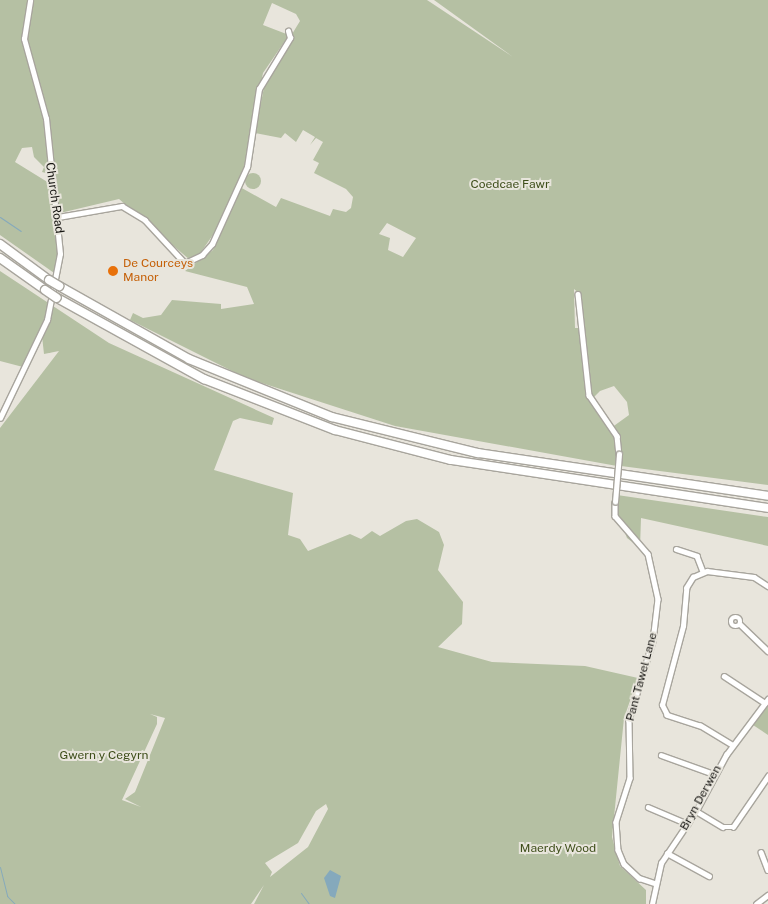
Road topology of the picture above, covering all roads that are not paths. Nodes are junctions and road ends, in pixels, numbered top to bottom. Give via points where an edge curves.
1 (30, 0) edge
2 (288, 31) dead end
3 (58, 217) junction
4 (0, 244) edge
5 (0, 258) edge
6 (578, 294) dead end
7 (0, 418) edge
8 (768, 496) edge
9 (768, 508) edge
10 (676, 549) dead end
11 (703, 572) junction
12 (768, 586) edge
13 (740, 624) dead end
14 (768, 651) edge
15 (724, 676) dead end
16 (766, 701) edge
17 (732, 745) junction
18 (661, 755) dead end
19 (714, 774) junction
20 (768, 776) edge
21 (648, 807) dead end
22 (696, 811) junction
23 (688, 824) junction
24 (761, 852) dead end
25 (667, 853) junction
26 (768, 870) edge
27 (709, 876) dead end
28 (654, 883) junction
29 (768, 895) edge
30 (652, 904) edge
31 (756, 904) edge

1 - 3 street, Church Road via 26,49 46,119 48,166
2 - 3 street via 290,38 261,82 248,167 215,240 202,256 185,263 145,220 122,206
3 - 7 street, Church Road via 59,265 47,320
4 - 8 highway, bridge via 49,280 189,359 332,417 478,453
5 - 9 highway, bridge via 57,298 204,379 335,430 451,460
6 - 28 street, Pant Tawel Lane, bridge via 578,328 589,395 617,436 615,516 648,554 658,599 653,641 630,720 630,778 616,822 618,850 624,864 639,878
10 - 11 street via 697,556
11 - 12 street via 754,577
11 - 17 street via 686,588 684,626 662,705 667,716 700,726
13 - 14 street
15 - 16 street
16 - 17 street, Bryn Derwen
17 - 19 street, Bryn Derwen
18 - 19 street
19 - 22 street, Bryn Derwen
20 - 22 street via 733,827 723,827
21 - 23 street
22 - 23 street, Bryn Derwen
23 - 25 street, Bryn Derwen
24 - 26 street
25 - 27 street
25 - 28 street, Bryn Derwen
28 - 30 street, Bryn Derwen
29 - 31 street

